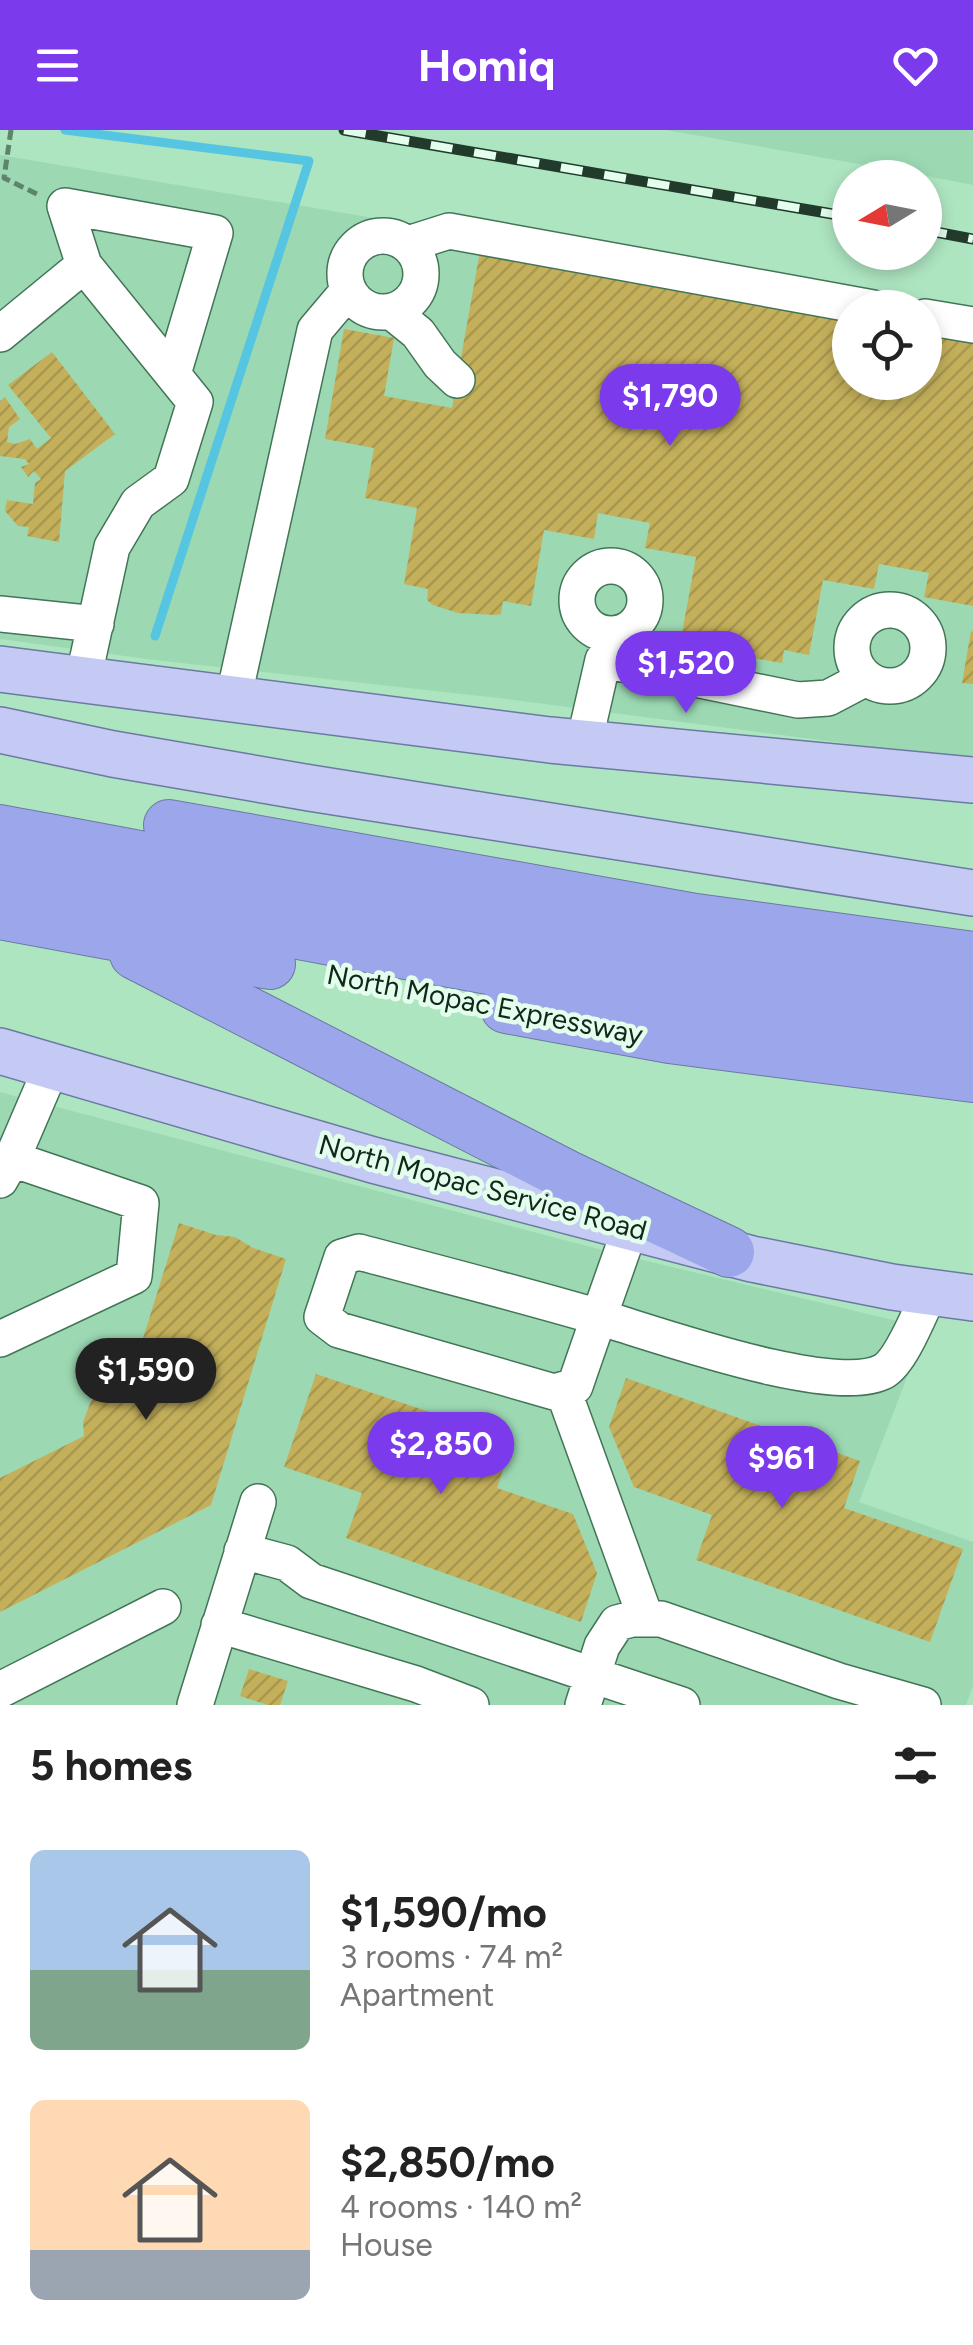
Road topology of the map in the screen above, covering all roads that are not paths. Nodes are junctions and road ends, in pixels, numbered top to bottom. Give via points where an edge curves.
1 (408, 244) junction
2 (84, 265) junction
3 (348, 290) junction
4 (832, 301) edge
5 (392, 312) junction
6 (942, 320) edge
7 (973, 325) edge
8 (0, 334) edge
9 (173, 374) junction
10 (457, 380) dead end
11 (0, 614) edge
12 (96, 624) junction
13 (0, 668) edge
14 (866, 678) dead end
15 (84, 680) junction
16 (233, 700) junction
17 (0, 730) edge
18 (584, 743) junction
19 (973, 780) edge
20 (0, 795) edge
21 (0, 830) edge
22 (0, 878) edge
23 (973, 893) edge
24 (0, 914) edge
25 (90, 930) junction
26 (973, 958) edge
27 (973, 993) edge
28 (973, 1041) edge
29 (0, 1051) edge
30 (52, 1066) junction
31 (973, 1077) edge
32 (6, 1170) edge
33 (631, 1226) junction
34 (729, 1252) junction
35 (952, 1295) edge
36 (599, 1317) junction
37 (0, 1339) edge
38 (564, 1390) junction
39 (258, 1502) dead end
40 (242, 1551) junction
41 (163, 1607) dead end
42 (646, 1619) junction
43 (219, 1625) junction
44 (0, 1690) edge
45 (588, 1690) edge
46 (199, 1704) edge
47 (471, 1705) edge
48 (682, 1705) edge
49 (923, 1705) edge

1 - 3 lane via 385,235 360,242 345,264
1 - 4 lane via 449,231
1 - 5 lane via 422,277 412,299
2 - 8 lane
2 - 9 lane
2 - 9 lane via 65,206 215,234
3 - 5 lane via 366,309
3 - 16 lane via 315,330
5 - 10 lane
6 - 7 lane
9 - 12 lane via 195,402 171,479 138,503 112,548
11 - 12 lane
12 - 15 lane
13 - 15 main road
14 - 18 lane via 828,698 798,700 606,647
15 - 16 main road
16 - 18 main road
17 - 23 main road via 310,788
18 - 19 main road
20 - 26 highway via 696,919
21 - 27 highway via 547,930
22 - 28 highway via 536,978
24 - 25 highway, North Mopac Expressway
25 - 31 highway, North Mopac Expressway via 669,1038
25 - 34 highway
29 - 30 main road, North Mopac Service Road
30 - 32 lane
30 - 33 main road, North Mopac Service Road via 373,1160
32 - 37 lane via 141,1203 134,1276
33 - 34 main road, North Mopac Service Road
33 - 36 lane
34 - 35 main road, North Mopac Service Road
35 - 36 lane via 885,1370 848,1377 697,1348
36 - 38 lane via 575,1386
36 - 38 lane via 359,1252 342,1256 322,1318 339,1330
38 - 42 lane
39 - 40 lane
40 - 43 lane
40 - 45 lane
41 - 44 lane
42 - 45 lane via 617,1623
42 - 49 lane
43 - 46 lane
43 - 47 lane
45 - 48 lane

